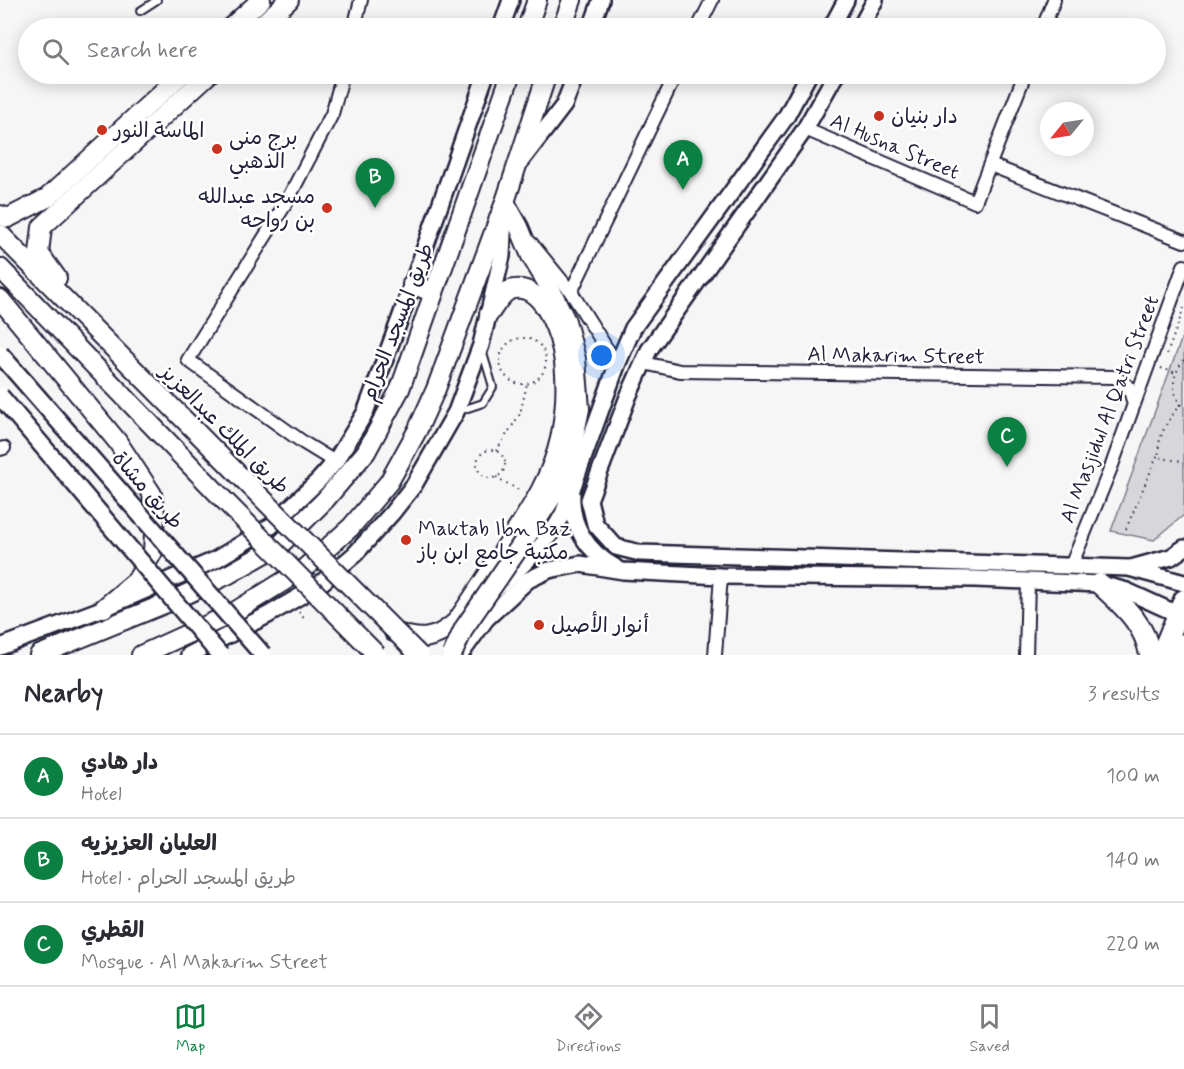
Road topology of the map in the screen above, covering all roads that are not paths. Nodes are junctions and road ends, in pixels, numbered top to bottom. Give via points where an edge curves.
1 (158, 0) edge
2 (261, 0) edge
3 (289, 0) edge
4 (361, 0) edge
5 (511, 0) edge
6 (537, 0) edge
7 (572, 0) edge
8 (601, 0) edge
9 (712, 0) edge
10 (846, 0) edge
11 (876, 0) edge
12 (1054, 0) edge
13 (140, 11) dead end
14 (241, 18) edge
15 (269, 18) edge
16 (356, 18) edge
17 (505, 18) edge
18 (531, 18) edge
19 (566, 18) edge
20 (595, 18) edge
21 (703, 18) edge
22 (836, 18) edge
23 (866, 18) edge
24 (1047, 18) edge
25 (171, 84) edge
26 (197, 84) edge
27 (340, 84) edge
28 (482, 84) edge
29 (507, 84) edge
30 (544, 84) edge
31 (572, 84) edge
32 (671, 84) edge
33 (803, 84) edge
34 (830, 84) edge
35 (1021, 84) edge
36 (805, 129) junction
37 (990, 165) junction
38 (515, 168) junction
39 (505, 202) junction
40 (0, 215) edge
41 (519, 227) junction
42 (0, 234) edge
43 (1184, 241) edge
44 (1184, 266) edge
45 (0, 268) edge
46 (412, 284) junction
47 (571, 292) junction
48 (434, 293) junction
49 (0, 299) edge
50 (489, 314) junction
51 (86, 319) junction
52 (481, 345) junction
53 (0, 354) edge
54 (570, 360) junction
55 (644, 363) junction
56 (617, 364) junction
57 (0, 396) edge
58 (1134, 404) junction
59 (456, 412) junction
60 (335, 462) junction
61 (572, 488) junction
62 (1184, 548) edge
63 (1071, 566) junction
64 (1129, 568) junction
65 (623, 571) junction
66 (721, 576) junction
67 (1028, 582) junction
68 (1184, 583) edge
69 (1100, 584) junction
70 (104, 608) junction
71 (1182, 610) edge
72 (394, 632) junction
73 (1184, 644) edge
74 (0, 647) edge
75 (39, 655) edge
76 (141, 655) edge
77 (189, 655) edge
78 (220, 655) edge
79 (262, 655) edge
80 (378, 655) edge
81 (418, 655) edge
82 (452, 655) edge
83 (460, 655) edge
84 (715, 655) edge
85 (1026, 655) edge
86 (1150, 655) edge
87 (1161, 655) edge
88 (1179, 655) edge

1 - 13 lane
2 - 14 main road
3 - 15 main road
4 - 16 street
5 - 17 street
6 - 18 main road
7 - 19 main road
8 - 20 street
9 - 21 street
10 - 22 street
11 - 23 street
12 - 24 street
25 - 40 main road via 47,198 8,218
26 - 51 main road via 42,226 39,253
27 - 60 street via 332,114 286,203 188,360
28 - 46 street
29 - 48 main road, طريق المسجد الحرام
30 - 38 main road
31 - 38 street via 564,105
32 - 47 street
33 - 56 street via 786,117 633,328
34 - 36 street
35 - 37 street, Al Husna Street
36 - 37 street, Al Husna Street via 975,202
36 - 55 street via 649,350
37 - 43 street
38 - 39 main road
39 - 41 main road
39 - 50 street via 502,256
39 - 76 main road via 435,389 388,482 351,526 305,568 231,614
41 - 47 street
41 - 54 main road via 566,321
42 - 51 main road, طريق الملك عبدالعزيز
44 - 58 street, Al Masjidul Al Qatri Street
45 - 80 main road, bridge
46 - 48 main road
46 - 60 street via 365,413
47 - 56 street
48 - 75 main road, طريق المسجد الحرام via 400,389 366,452 280,545 174,600
49 - 70 main road via 117,441 152,494 153,552 136,581
50 - 52 street
50 - 54 main road via 504,294 513,289 527,290 542,301
51 - 72 main road, طريق الملك عبدالعزيز, bridge
52 - 59 street
52 - 59 lane via 493,387 483,403
53 - 79 main road, طريق مشاة, bridge
54 - 72 main road via 560,441 534,504 456,622 430,637 415,639
54 - 82 main road, bridge via 580,409 559,486 464,628
55 - 58 street, Al Makarim Street via 680,371 1115,377 1129,387
55 - 63 street via 589,500 595,524 616,547 640,553
56 - 61 street
57 - 78 main road, bridge
58 - 63 street, Al Masjidul Al Qatri Street
59 - 77 street via 414,485 355,554 318,585
60 - 70 street via 271,526 215,560
61 - 65 street via 572,509 583,538 604,561
61 - 81 street via 555,531 523,566
62 - 64 street via 1172,557
63 - 64 street
64 - 68 street
65 - 66 street
65 - 83 street via 580,564 549,570 528,580 486,619
66 - 67 street
66 - 84 street
67 - 69 street
67 - 85 street
69 - 71 street
69 - 86 highway via 1133,615
70 - 74 street
71 - 87 highway
72 - 81 main road, طريق الملك عبدالعزيز, bridge
73 - 88 highway

